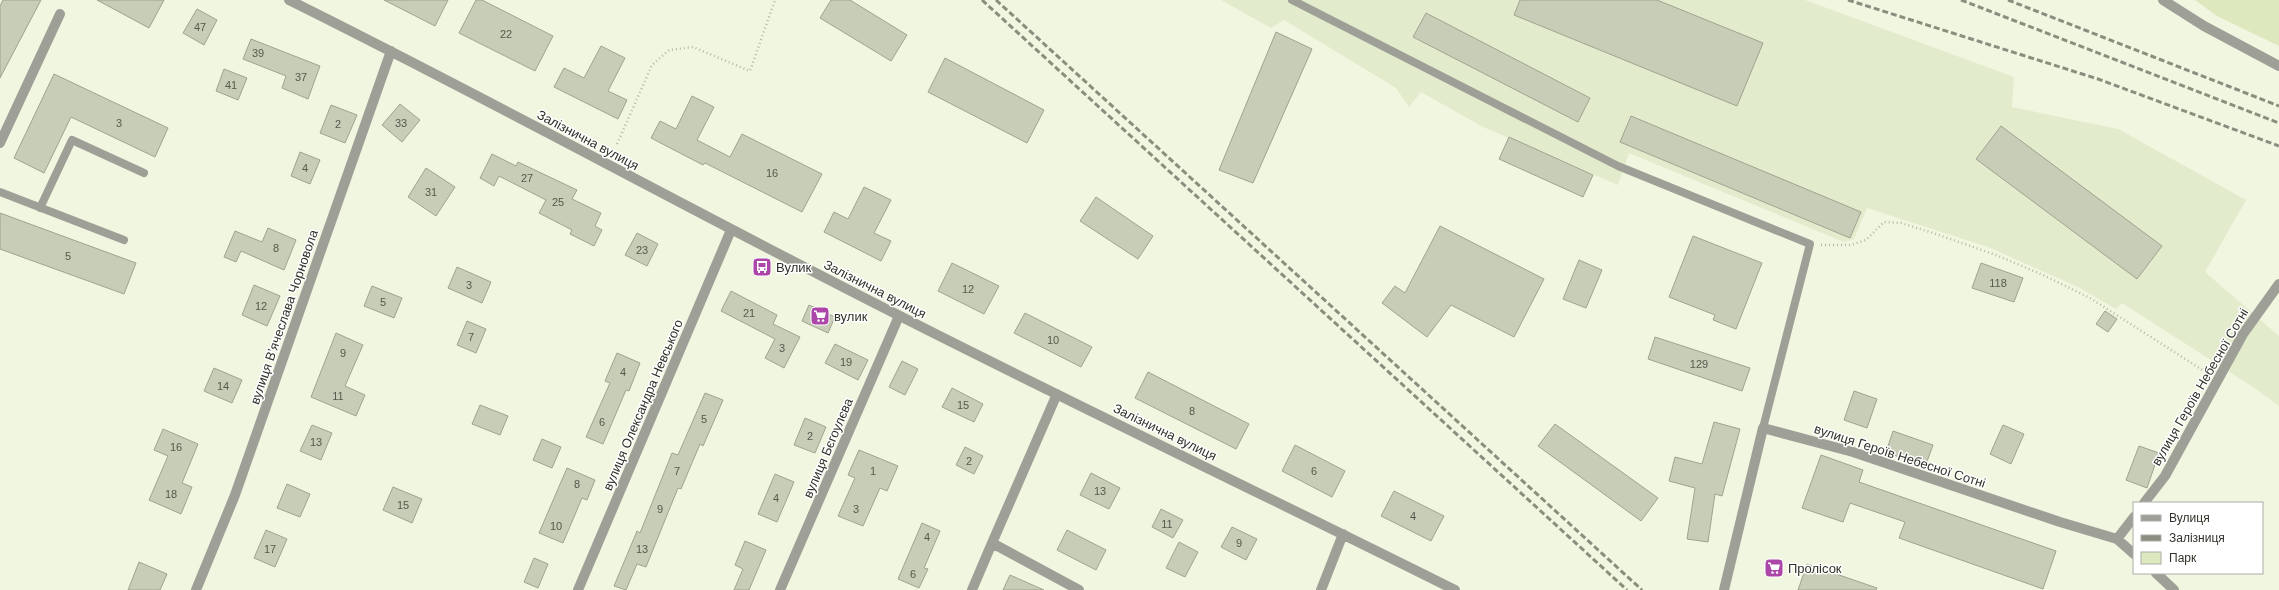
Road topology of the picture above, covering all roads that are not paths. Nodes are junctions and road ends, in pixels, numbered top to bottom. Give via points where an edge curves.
1 (289, 0) edge
2 (1292, 0) edge
3 (2163, 0) edge
4 (60, 14) dead end
5 (391, 51) junction
6 (2279, 66) edge
7 (2, 132) edge
8 (0, 143) edge
9 (144, 173) dead end
10 (0, 192) edge
11 (40, 208) junction
12 (731, 230) junction
13 (124, 240) dead end
14 (2279, 284) edge
15 (899, 316) junction
16 (1057, 394) junction
17 (1763, 428) junction
18 (2145, 502) edge
19 (2133, 518) edge
20 (1343, 534) junction
21 (2117, 540) junction
22 (992, 543) junction
23 (2133, 553) edge
24 (2157, 574) edge
25 (196, 590) edge
26 (578, 590) edge
27 (780, 590) edge
28 (972, 590) edge
29 (1080, 590) edge
30 (1321, 590) edge
31 (1455, 590) edge
32 (1724, 590) edge
33 (2174, 590) edge

1 - 5 street, Залізнична вулиця
2 - 17 lane via 1618,166 1810,244
3 - 6 street via 2211,30
4 - 7 street
5 - 12 street, Залізнична вулиця
5 - 25 street, вулиця Вʼячеслава Чорновола via 235,495
7 - 8 street
9 - 11 lane via 72,140
10 - 11 lane
11 - 13 lane
12 - 15 street, Залізнична вулиця
12 - 26 street, вулиця Олександра Невського
14 - 18 street, вулиця Героїв Небесної Сотні via 2243,334 2165,476
15 - 16 street, Залізнична вулиця
15 - 27 street, вулиця Бєгоулєва
16 - 20 street, Залізнична вулиця
16 - 22 street
17 - 21 street, вулиця Героїв Небесної Сотні via 1853,452
17 - 32 street
19 - 21 street
20 - 30 street
20 - 31 street, Залізнична вулиця
21 - 23 street, вулиця Героїв Небесної Сотні
22 - 28 street
22 - 29 street
24 - 33 street

